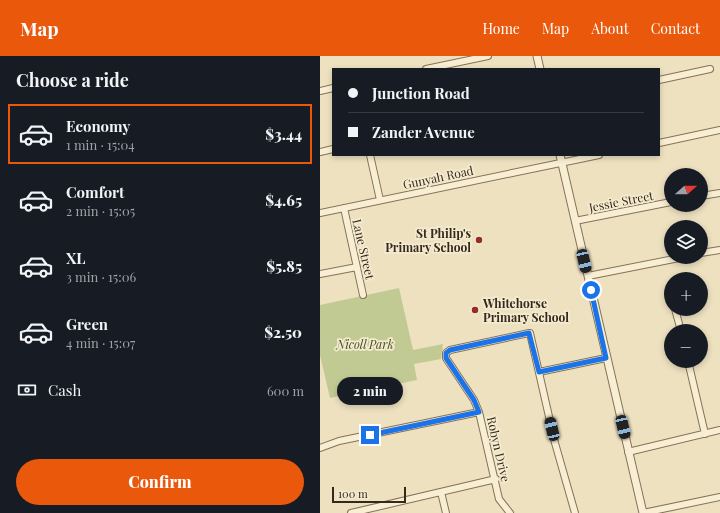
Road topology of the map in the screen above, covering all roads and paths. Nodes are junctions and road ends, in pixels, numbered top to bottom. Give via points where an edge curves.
1 (488, 56) edge
2 (537, 56) edge
3 (460, 59) edge
4 (429, 68) edge
5 (540, 68) edge
6 (710, 69) dead end
7 (660, 80) edge
8 (332, 88) edge
9 (320, 91) edge
10 (720, 130) edge
11 (660, 143) edge
12 (332, 149) edge
13 (320, 152) edge
14 (370, 156) edge
15 (590, 156) edge
16 (561, 159) edge
17 (720, 193) edge
18 (708, 195) edge
19 (380, 200) junction
20 (664, 203) edge
21 (344, 208) junction
22 (320, 213) edge
23 (575, 221) junction
24 (720, 250) edge
25 (708, 253) edge
26 (664, 261) edge
27 (357, 267) junction
28 (320, 274) edge
29 (588, 276) junction
30 (363, 295) dead end
31 (606, 358) junction
32 (690, 368) edge
33 (539, 372) junction
34 (479, 412) junction
35 (720, 430) edge
36 (705, 434) junction
37 (320, 448) edge
38 (628, 452) junction
39 (496, 479) junction
40 (441, 492) junction
41 (720, 497) edge
42 (350, 513) edge
43 (446, 513) edge
44 (510, 513) edge
45 (574, 513) edge
46 (643, 513) edge

1 - 3 street
2 - 5 street
3 - 4 street
6 - 7 street
8 - 9 street
10 - 11 street
12 - 13 street
14 - 19 street
15 - 16 street, Gunyah Road
16 - 19 street, Gunyah Road
16 - 23 street
17 - 18 street
19 - 21 street, Gunyah Road
20 - 23 street, Jessie Street
21 - 22 street, Gunyah Road
21 - 27 street, Lane Street
23 - 29 street
24 - 25 street
26 - 29 street
27 - 28 street
27 - 30 street, Lane Street
29 - 31 street
31 - 33 street
31 - 38 street
32 - 36 street
33 - 34 street, Robyn Drive via 530,333 450,350 446,353 446,358
33 - 45 street
34 - 37 street via 339,441
34 - 39 street, Robyn Drive
35 - 36 street
36 - 38 street
38 - 46 street
39 - 40 street
39 - 44 street, Robyn Drive via 499,499
40 - 42 street
40 - 43 street
41 - 46 street

